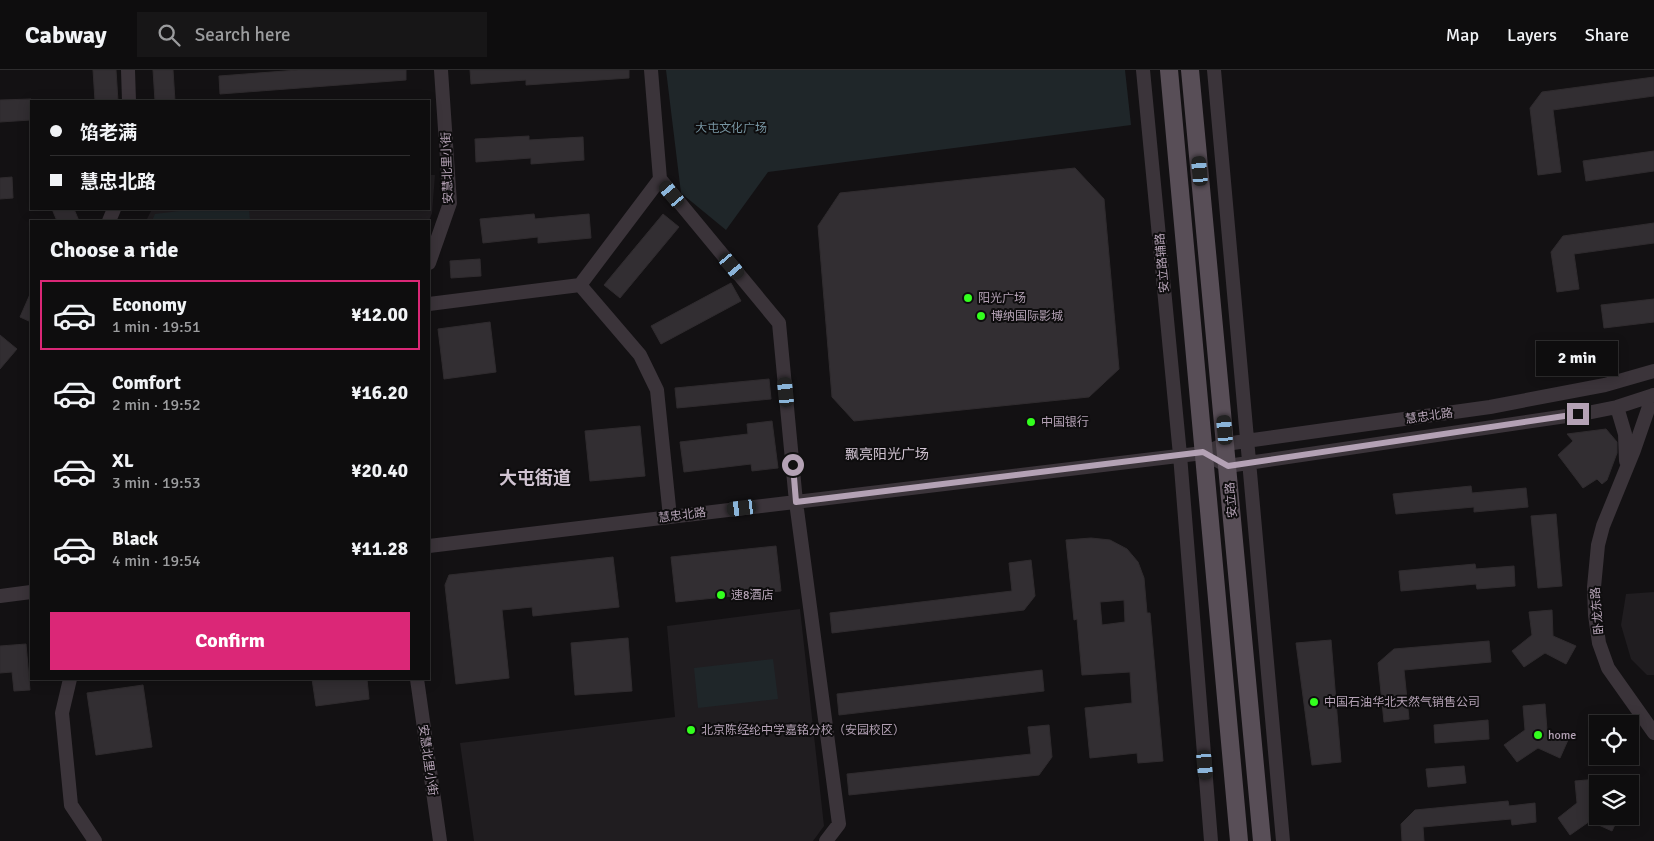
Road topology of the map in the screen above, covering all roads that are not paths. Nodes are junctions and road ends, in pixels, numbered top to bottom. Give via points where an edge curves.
1 (128, 70) edge
2 (442, 70) edge
3 (651, 70) edge
4 (1143, 70) edge
5 (1169, 70) edge
6 (1190, 70) edge
7 (1214, 70) edge
8 (129, 100) edge
9 (660, 179) junction
10 (430, 260) edge
11 (580, 285) junction
12 (430, 304) edge
13 (1654, 371) edge
14 (1654, 395) edge
15 (1617, 407) junction
16 (1246, 441) junction
17 (1226, 444) junction
18 (1203, 452) junction
19 (1180, 455) junction
20 (1248, 463) junction
21 (1228, 466) junction
22 (1622, 477) junction
23 (796, 502) junction
24 (670, 517) junction
25 (430, 546) edge
26 (30, 592) edge
27 (0, 596) edge
28 (70, 680) edge
29 (416, 680) edge
30 (1654, 733) edge
31 (95, 841) edge
32 (440, 841) edge
33 (826, 841) edge
34 (1211, 841) edge
35 (1239, 841) edge
36 (1262, 841) edge
37 (1282, 841) edge

1 - 8 street
2 - 10 street, 安慧北里小街 via 450,203
3 - 9 street
4 - 19 street, 安立路辅路
5 - 18 main road, 安立路
6 - 17 main road, 安立路
7 - 16 street
9 - 11 street
9 - 23 street via 779,323
11 - 12 street
11 - 24 street via 640,355 657,390
13 - 16 street, 慧忠北路 via 1605,385 1490,407
14 - 15 street, 慧忠北路
14 - 22 street, 卧龙东路
15 - 20 street, 慧忠北路
15 - 22 street, 卧龙东路 via 1626,441
16 - 17 street, 慧忠北路
16 - 20 street, 安立路
17 - 18 street, 慧忠北路
17 - 21 main road, 安立路
18 - 19 street, 慧忠北路
18 - 21 street
18 - 35 main road, 安立路
19 - 23 street, 慧忠北路
19 - 34 street
20 - 21 street, 慧忠北路
20 - 37 street, 安立路
21 - 36 main road, 安立路
22 - 30 street, 卧龙东路 via 1598,545 1595,615 1608,668
23 - 24 street, 慧忠北路
23 - 33 street via 839,824
24 - 25 street, 慧忠北路
26 - 27 street
28 - 31 street via 62,713 71,805
29 - 32 street, 安慧北里小街

